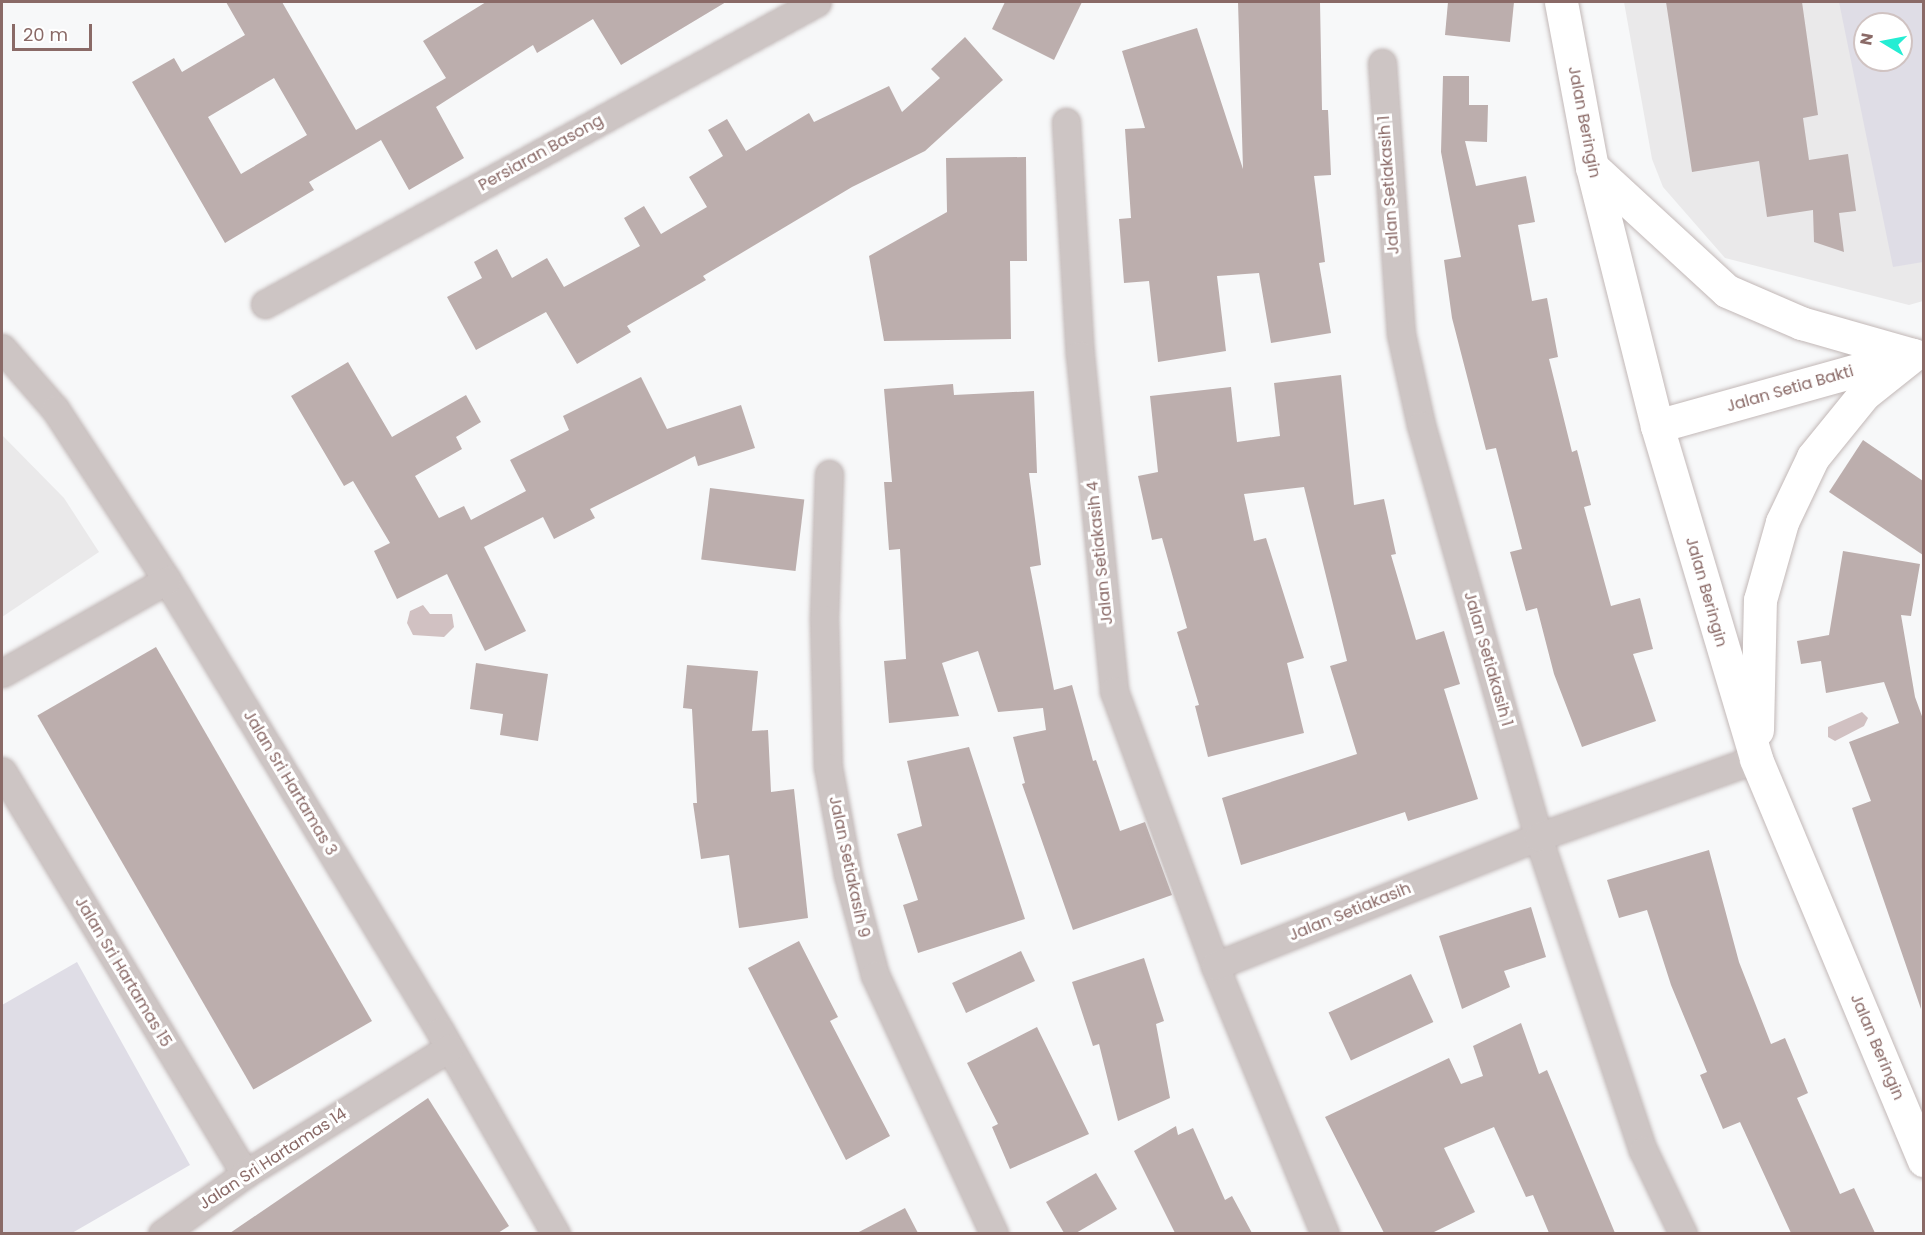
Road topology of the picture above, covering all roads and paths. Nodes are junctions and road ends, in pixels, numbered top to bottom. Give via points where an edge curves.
1 (817, 2) edge
2 (1561, 2) edge
3 (1382, 63) dead end
4 (1066, 122) dead end
5 (1592, 167) junction
6 (265, 304) dead end
7 (2, 348) edge
8 (1918, 353) edge
9 (1657, 426) junction
10 (829, 474) dead end
11 (167, 580) junction
12 (2, 672) edge
13 (1756, 759) junction
14 (2, 771) edge
15 (1539, 837) junction
16 (1215, 966) junction
17 (445, 1040) junction
18 (1923, 1161) edge
19 (245, 1174) junction
20 (162, 1233) edge
21 (556, 1233) edge
22 (994, 1233) edge
23 (1325, 1233) edge
24 (1683, 1233) edge

1 - 6 street, Persiaran Basong
2 - 5 street, Jalan Beringin
3 - 15 street, Jalan Setiakasih 1 via 1401,334 1421,425
4 - 16 street, Jalan Setiakasih 4 via 1080,355 1113,691
5 - 8 street via 1727,291 1801,323
5 - 9 street, Jalan Beringin
7 - 11 street, Jalan Sri Hartamas 3 via 55,409
8 - 9 street, Jalan Setia Bakti
8 - 13 street via 1864,394 1813,457 1782,522 1760,600
9 - 13 street, Jalan Beringin
10 - 22 street, Jalan Setiakasih 9 via 824,619 828,767 848,875 874,975
11 - 12 street
11 - 17 street, Jalan Sri Hartamas 3
13 - 15 street, Jalan Setiakasih
13 - 18 street, Jalan Beringin
14 - 19 street, Jalan Sri Hartamas 15
15 - 16 street, Jalan Setiakasih
15 - 24 street, Jalan Setiakasih 1 via 1642,1150
16 - 23 street
17 - 19 street, Jalan Sri Hartamas 14 via 385,1087
17 - 21 street, Jalan Sri Hartamas 3
19 - 20 street, Jalan Sri Hartamas 14

